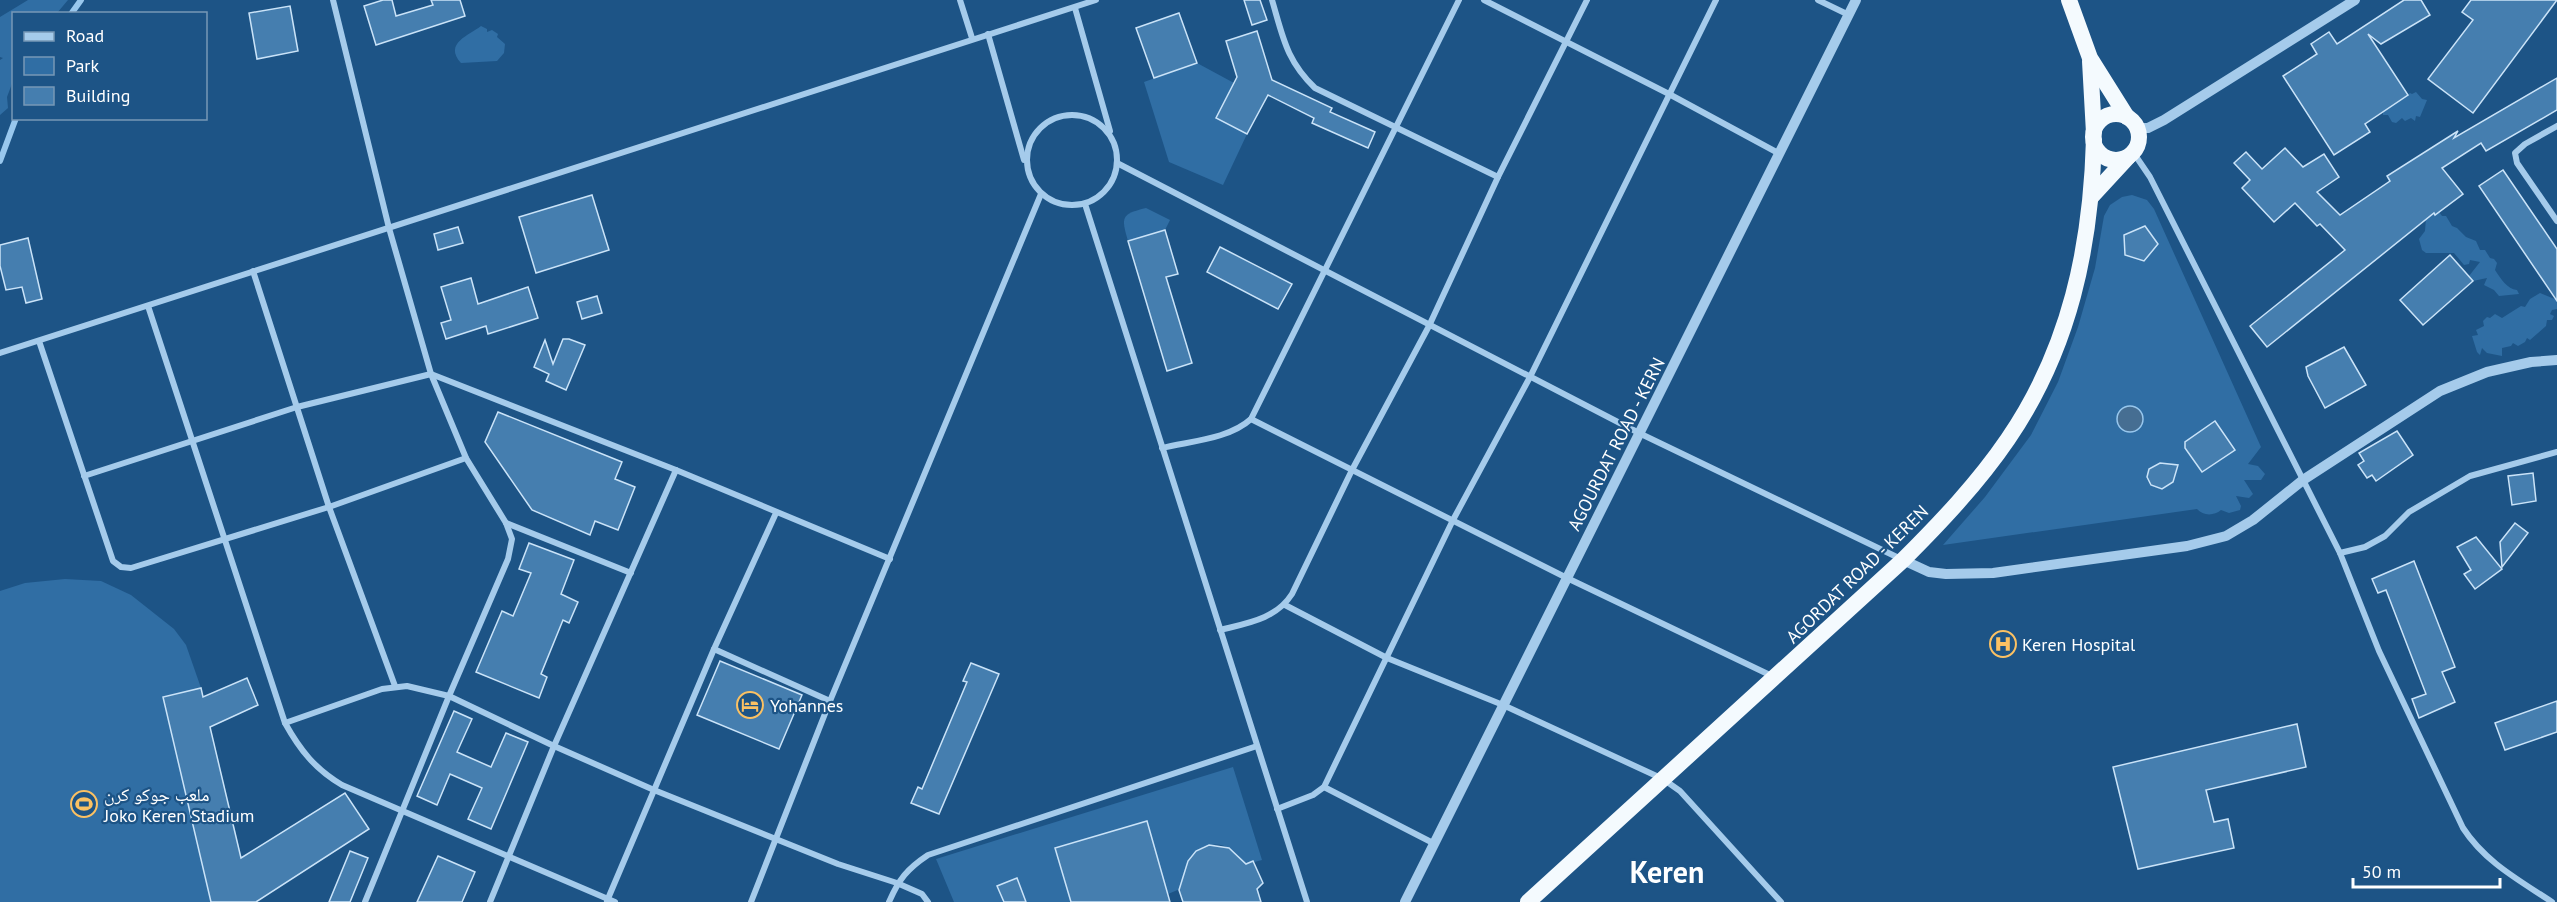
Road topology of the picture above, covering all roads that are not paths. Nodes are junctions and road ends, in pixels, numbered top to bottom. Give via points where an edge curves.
1 (333, 0) edge
2 (960, 0) edge
3 (1096, 0) edge
4 (1272, 0) edge
5 (1459, 0) edge
6 (1484, 0) edge
7 (1587, 0) edge
8 (1716, 0) edge
9 (1818, 0) edge
10 (1856, 0) edge
11 (2069, 0) edge
12 (2355, 0) edge
13 (1076, 8) junction
14 (1849, 15) junction
15 (988, 34) junction
16 (972, 38) junction
17 (1566, 41) junction
18 (2090, 57) junction
19 (1669, 94) junction
20 (2132, 122) junction
21 (2557, 126) edge
22 (1397, 127) junction
23 (2094, 136) junction
24 (1113, 141) junction
25 (1780, 155) junction
26 (2131, 155) junction
27 (1117, 163) junction
28 (1027, 170) junction
29 (1498, 177) junction
30 (1041, 194) junction
31 (2092, 196) junction
32 (1084, 204) junction
33 (2557, 221) edge
34 (389, 228) junction
35 (253, 272) junction
36 (1325, 272) junction
37 (148, 306) junction
38 (1429, 326) junction
39 (39, 340) junction
40 (0, 353) edge
41 (2557, 360) edge
42 (431, 374) junction
43 (1530, 377) junction
44 (297, 407) junction
45 (1251, 419) junction
46 (1641, 434) junction
47 (191, 441) junction
48 (1162, 448) junction
49 (2557, 452) edge
50 (466, 458) junction
51 (676, 470) junction
52 (1352, 470) junction
53 (84, 476) junction
54 (2303, 480) junction
55 (329, 507) junction
56 (776, 513) junction
57 (1453, 520) junction
58 (506, 523) junction
59 (226, 539) junction
60 (2340, 553) junction
61 (890, 559) junction
62 (1903, 560) junction
63 (631, 573) junction
64 (1567, 578) junction
65 (1285, 605) junction
66 (1221, 630) junction
67 (714, 649) junction
68 (1387, 658) junction
69 (1776, 678) junction
70 (395, 686) junction
71 (449, 696) junction
72 (830, 701) junction
73 (1503, 705) junction
74 (285, 723) junction
75 (554, 746) junction
76 (1257, 746) junction
77 (1663, 779) junction
78 (1324, 787) junction
79 (654, 790) junction
80 (1277, 809) junction
81 (402, 811) junction
82 (777, 840) junction
83 (1433, 843) junction
84 (509, 856) junction
85 (897, 884) junction
86 (607, 900) edge
87 (365, 902) edge
88 (490, 902) edge
89 (615, 902) edge
90 (751, 902) edge
91 (890, 902) edge
92 (928, 902) edge
93 (1307, 902) edge
94 (1405, 902) edge
95 (1528, 902) edge
96 (1781, 902) edge
97 (2552, 902) edge

1 - 34 street
2 - 16 street
3 - 13 street
4 - 22 street via 1289,57 1299,73 1315,88
5 - 22 street
6 - 17 street
7 - 17 street
8 - 19 street
9 - 14 street
10 - 14 street, AGOURDAT ROAD - KERN
11 - 18 highway, AGORDAT ROAD - KEREN
12 - 20 street via 2164,120 2148,128
13 - 15 street
13 - 24 street
14 - 25 street, AGOURDAT ROAD - KERN
15 - 16 street
15 - 28 street
16 - 34 street
17 - 19 street
17 - 29 street
18 - 20 highway
18 - 23 highway, AGORDAT ROAD - KEREN
19 - 25 street
19 - 43 street
20 - 23 highway via 2113,115 2107,117 2096,126
20 - 26 highway via 2139,141
21 - 33 street via 2515,153 2517,163
22 - 29 street
22 - 36 street
23 - 26 highway via 2103,156 2115,160
23 - 31 highway, AGORDAT ROAD - KEREN
24 - 27 street
24 - 28 street via 1105,128 1079,115 1051,119 1030,141
25 - 46 street, AGOURDAT ROAD - KERN
26 - 31 highway
26 - 54 street via 2150,177
27 - 32 street via 1107,189
27 - 36 street
28 - 30 street
29 - 38 street
30 - 32 street via 1054,202
30 - 61 street
31 - 62 highway, AGORDAT ROAD - KEREN via 2083,258 2044,378 2008,439 1953,509
32 - 48 street
34 - 35 street
34 - 42 street
35 - 37 street
35 - 44 street
36 - 38 street
36 - 45 street
37 - 39 street
37 - 47 street
38 - 43 street
38 - 52 street
39 - 40 street
39 - 53 street
41 - 54 street via 2487,372 2440,390
42 - 44 street
42 - 50 street
42 - 51 street
43 - 46 street
43 - 57 street
44 - 47 street
44 - 55 street
45 - 48 street via 1229,433
45 - 52 street
46 - 62 street
46 - 64 street, AGOURDAT ROAD - KERN
47 - 53 street
47 - 59 street
48 - 66 street
49 - 60 street via 2470,476 2409,512 2385,536 2365,547
50 - 55 street
50 - 58 street
51 - 56 street
51 - 63 street
52 - 57 street
52 - 65 street
53 - 59 street via 113,561 122,567 131,568
54 - 60 street
54 - 62 street via 2226,536 2187,546 1993,573 1929,572
55 - 59 street
55 - 70 street
56 - 61 street
56 - 67 street
57 - 64 street
57 - 68 street
58 - 63 street
58 - 71 street via 512,539 508,559
59 - 74 street
60 - 97 street via 2379,651 2463,828 2490,861
61 - 72 street
62 - 69 highway, AGORDAT ROAD - KEREN
63 - 75 street
64 - 69 street
64 - 73 street, AGOURDAT ROAD - KERN
65 - 66 street via 1258,621
65 - 68 street
66 - 76 street
67 - 72 street
67 - 79 street
68 - 73 street
68 - 78 street
69 - 77 highway, AGORDAT ROAD - KEREN
70 - 71 street via 421,687
70 - 74 street
71 - 75 street
71 - 81 street
72 - 82 street
73 - 77 street
73 - 83 street, AGOURDAT ROAD - KERN
74 - 81 street via 307,759 324,774
75 - 79 street
75 - 84 street
76 - 80 street
76 - 85 street via 928,855 911,866
77 - 95 highway, AGORDAT ROAD - KEREN
77 - 96 street via 1680,792
78 - 80 street
78 - 83 street
79 - 82 street
79 - 86 street
80 - 93 street
81 - 84 street
81 - 87 street
82 - 85 street
82 - 90 street
83 - 94 street, AGOURDAT ROAD - KERN
84 - 86 street
84 - 88 street
85 - 91 street
85 - 92 street via 922,894
86 - 89 street

